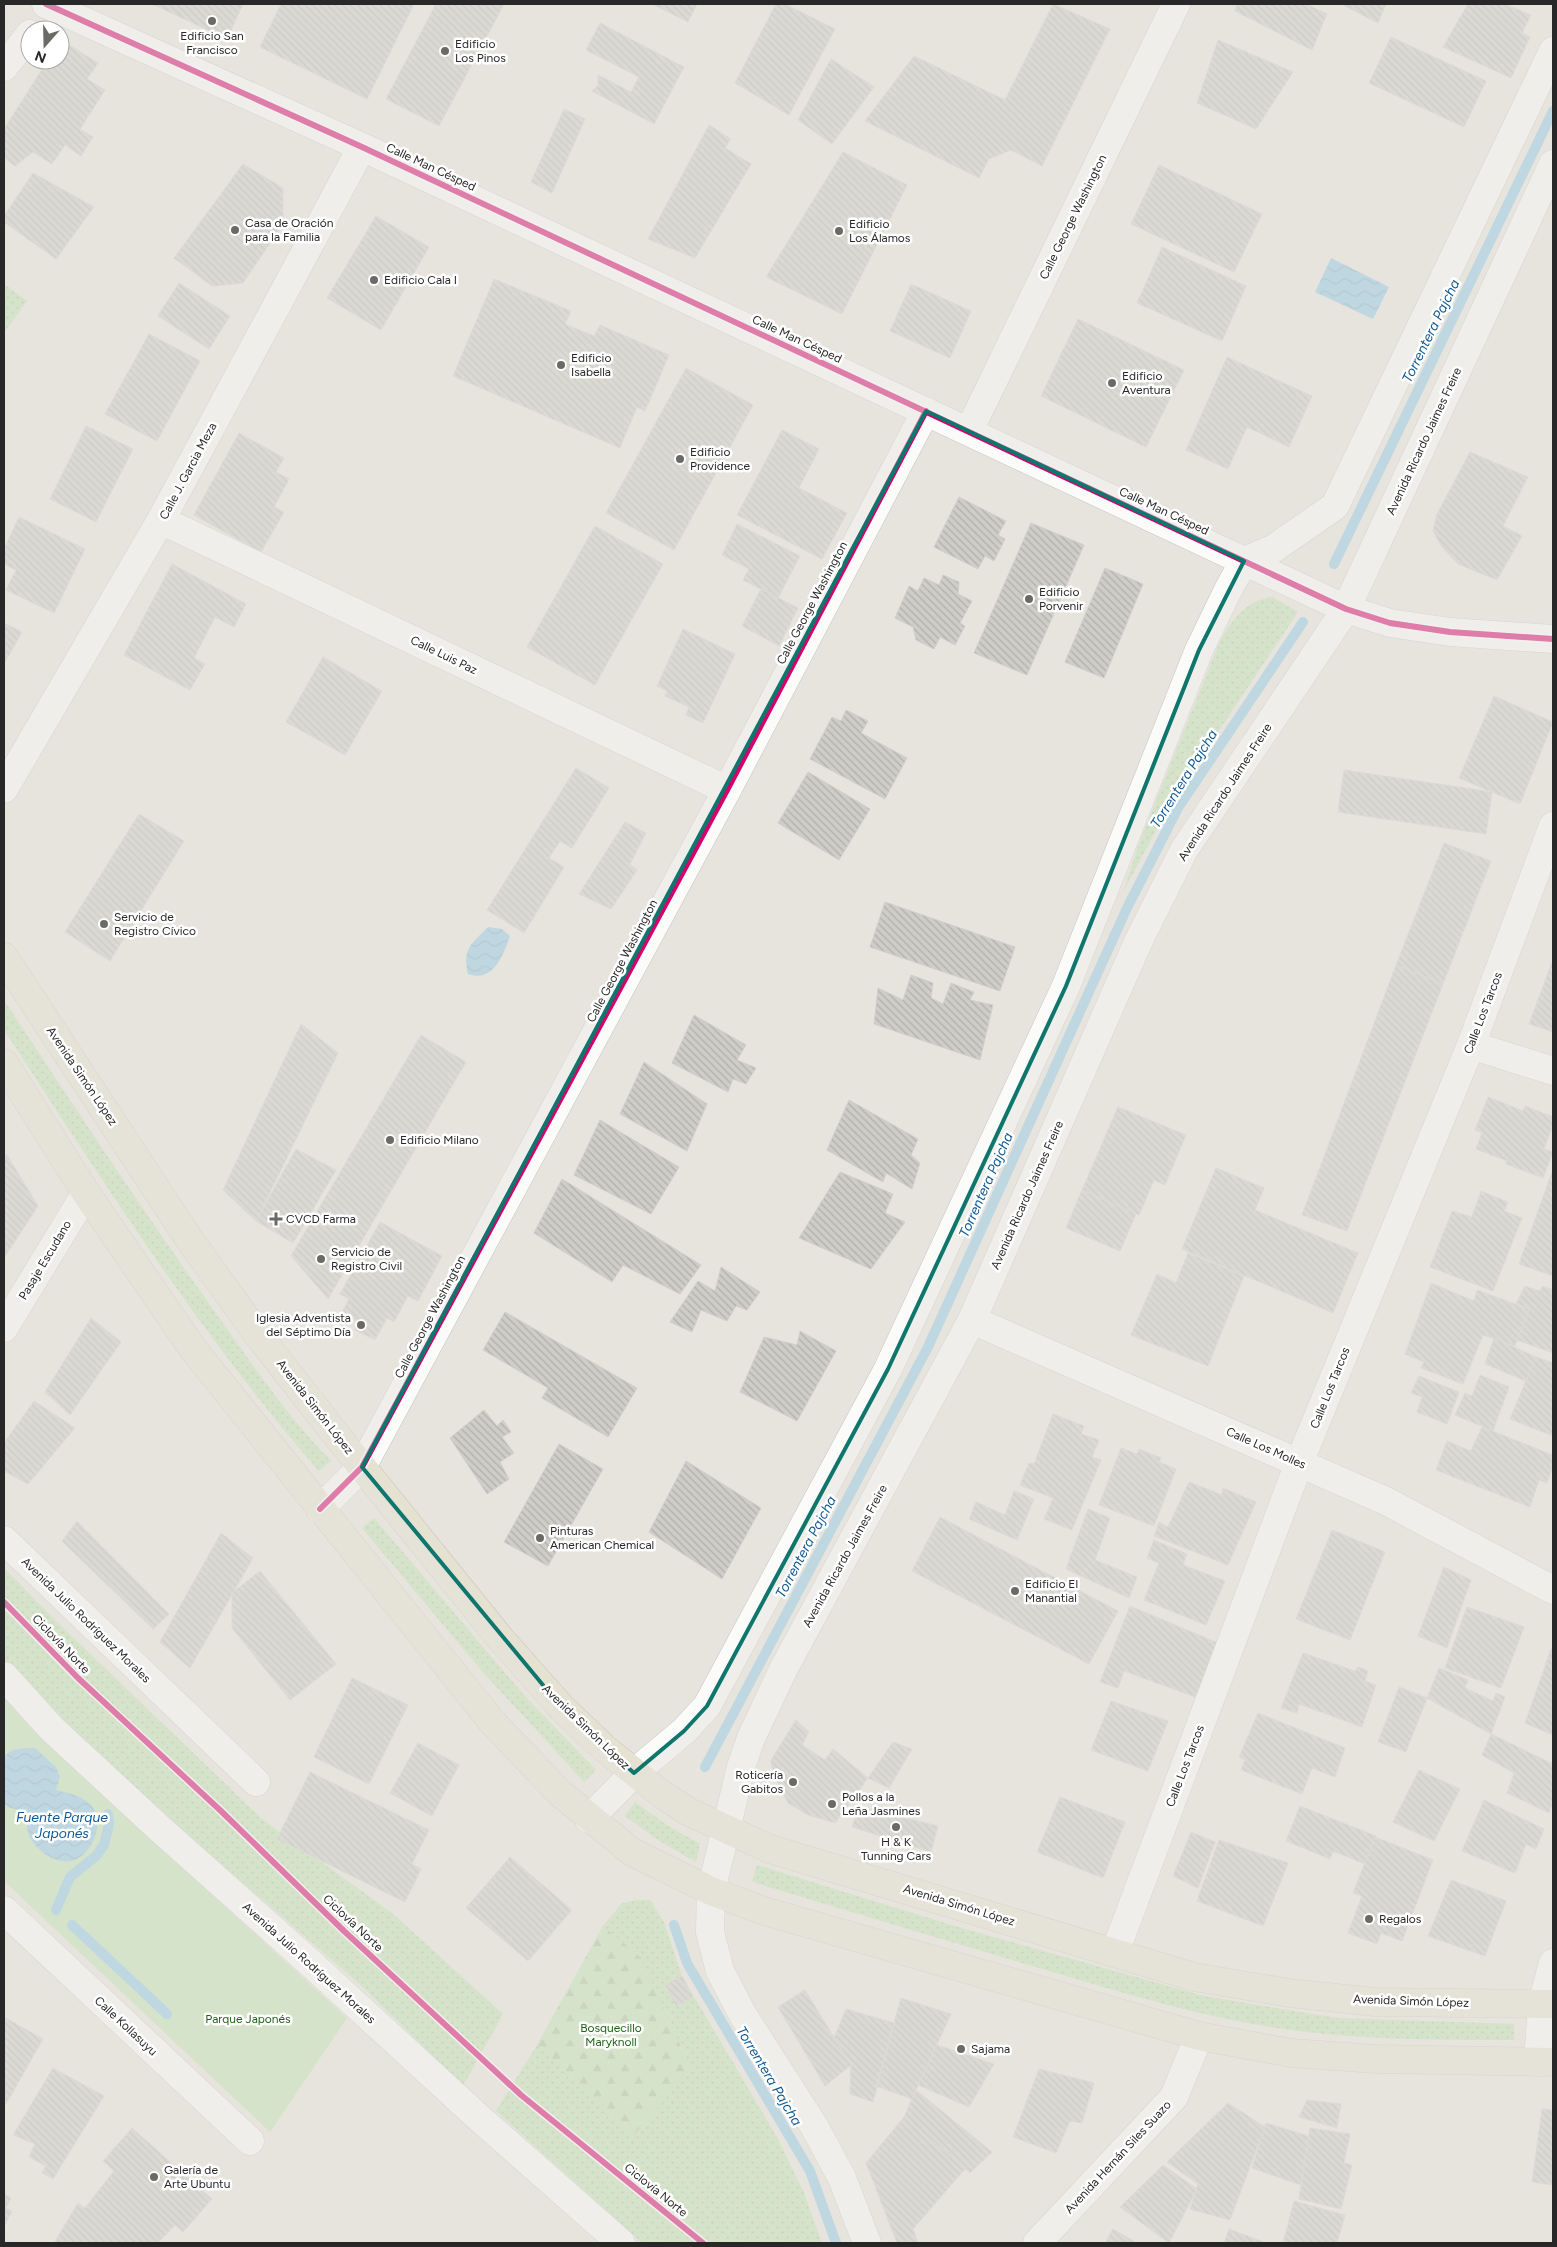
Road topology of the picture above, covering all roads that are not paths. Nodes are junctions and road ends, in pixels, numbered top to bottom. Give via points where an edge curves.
1 (1176, 4) edge
2 (51, 5) edge
3 (40, 20) edge
4 (20, 47) edge
5 (1553, 51) edge
6 (4, 67) edge
7 (362, 147) junction
8 (1553, 164) edge
9 (926, 411) junction
10 (969, 430) junction
11 (162, 520) junction
12 (1244, 561) junction
13 (1346, 609) junction
14 (1553, 639) edge
15 (4, 789) edge
16 (727, 790) junction
17 (1553, 826) edge
18 (4, 957) edge
19 (1471, 1045) junction
20 (4, 1063) edge
21 (1553, 1071) edge
22 (86, 1193) junction
23 (972, 1320) junction
24 (4, 1328) edge
25 (1299, 1463) junction
26 (362, 1467) junction
27 (320, 1509) junction
28 (4, 1540) edge
29 (1553, 1590) edge
30 (4, 1676) edge
31 (634, 1773) junction
32 (256, 1782) dead end
33 (590, 1819) junction
34 (726, 1831) junction
35 (710, 1891) junction
36 (4, 1910) edge
37 (1115, 1952) junction
38 (1553, 1963) edge
39 (1548, 2004) edge
40 (1199, 2036) junction
41 (1546, 2062) edge
42 (250, 2141) dead end
43 (621, 2243) edge
44 (867, 2243) edge
45 (1038, 2243) edge

1 - 10 street, Calle George Washington
2 - 3 street
2 - 7 street, Calle Man Césped
4 - 6 street
5 - 12 street via 1334,506 1273,549
7 - 9 street, Calle Man Césped
7 - 11 street, Calle J. Garcia Meza
8 - 13 street, Avenida Ricardo Jaimes Freire
9 - 10 street, Calle Man Césped
9 - 16 street, Calle George Washington
10 - 12 street, Calle Man Césped
11 - 15 street, Calle J. Garcia Meza
11 - 16 street, Calle Luis Paz
12 - 13 street, Calle Man Césped
12 - 31 street via 1199,650 1066,986 888,1369 707,1706 684,1731
13 - 14 street, Calle Man Césped via 1390,623 1450,632
13 - 23 street, Avenida Ricardo Jaimes Freire via 1184,850 1139,940
16 - 26 street, Calle George Washington
17 - 19 street, Calle Los Tarcos
18 - 26 main road, Avenida Simón López via 189,1239 258,1335
19 - 21 street
19 - 25 street, Calle Los Tarcos
20 - 22 main road
22 - 24 street, Pasaje Escudano
22 - 27 main road via 194,1349
23 - 25 street, Calle Los Molles
23 - 34 street, Avenida Ricardo Jaimes Freire via 780,1677 751,1738
25 - 29 street, Calle Los Molles via 1386,1501
25 - 37 street, Calle Los Tarcos
26 - 27 street, Calle George Washington
26 - 31 main road, Avenida Simón López via 499,1637 562,1708
27 - 33 main road via 493,1723 560,1793
28 - 32 street, Avenida Julio Rodríguez Morales
30 - 43 street, Avenida Julio Rodríguez Morales via 51,1728 158,1828
31 - 33 street
31 - 34 main road, Avenida Simón López via 688,1812
33 - 35 main road via 632,1852
34 - 35 street, Avenida Ricardo Jaimes Freire
34 - 37 main road, Avenida Simón López via 770,1849
35 - 40 main road via 764,1911
35 - 44 street, Avenida Ricardo Jaimes Freire via 710,1932 720,1971 743,2015 814,2126 842,2178
36 - 42 street, Calle Kollasuyu
37 - 39 main road, Avenida Simón López via 1194,1977 1289,1993 1374,2002
38 - 39 street
39 - 41 street
40 - 41 main road via 1291,2053 1376,2059
40 - 45 street, Avenida Hernán Siles Suazo via 1174,2098

